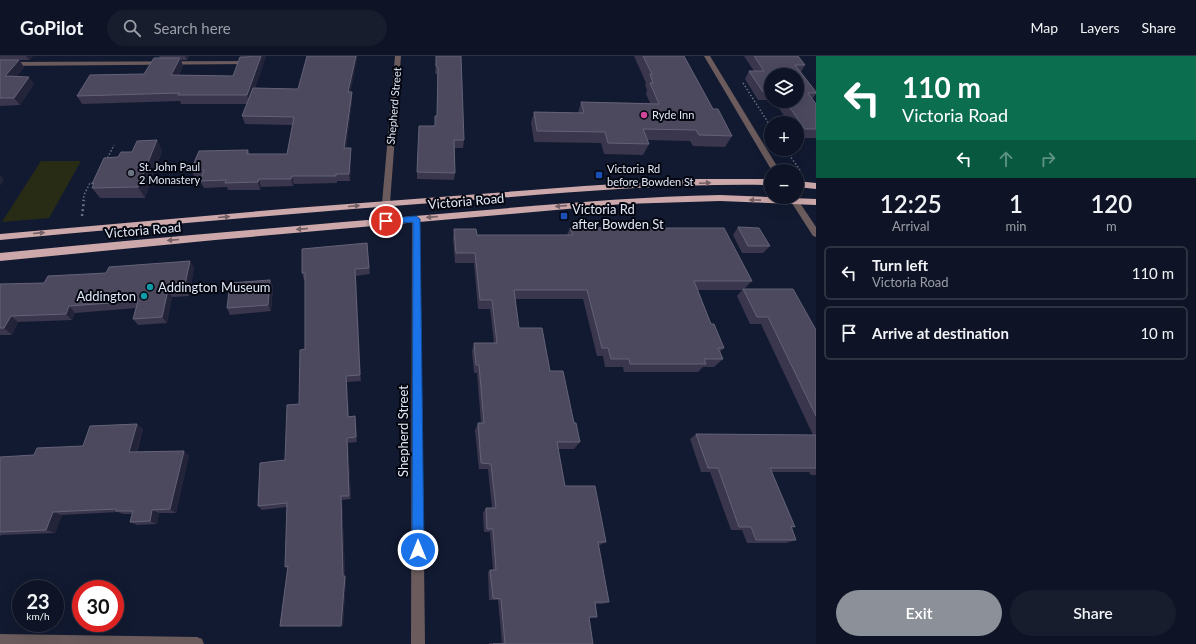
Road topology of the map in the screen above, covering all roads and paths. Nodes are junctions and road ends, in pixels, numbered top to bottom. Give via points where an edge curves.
1 (68, 56) edge
2 (398, 56) edge
3 (707, 56) edge
4 (250, 62) edge
5 (0, 64) edge
6 (62, 64) junction
7 (742, 82) dead end
8 (764, 117) edge
9 (114, 145) dead end
10 (105, 164) edge
11 (772, 164) edge
12 (764, 182) edge
13 (96, 183) edge
14 (804, 185) edge
15 (816, 186) edge
16 (764, 199) edge
17 (804, 200) edge
18 (816, 202) edge
19 (386, 203) junction
20 (796, 204) edge
21 (82, 217) dead end
22 (416, 219) junction
23 (816, 234) edge
24 (0, 236) edge
25 (0, 257) edge
26 (0, 641) edge
27 (197, 644) edge
28 (418, 644) edge

1 - 6 street
2 - 19 street, Shepherd Street
3 - 11 street
4 - 6 street
5 - 6 street
7 - 8 path
9 - 10 path
19 -> 12 highway, Victoria Road via 623,186
13 - 21 path via 90,183 84,195
14 - 15 highway
16 -> 22 highway, Victoria Road via 677,199
17 - 18 highway, Victoria Road
24 -> 19 highway, Victoria Road
20 - 23 street
22 -> 25 highway, Victoria Road
22 - 28 street, Shepherd Street
26 - 27 street

